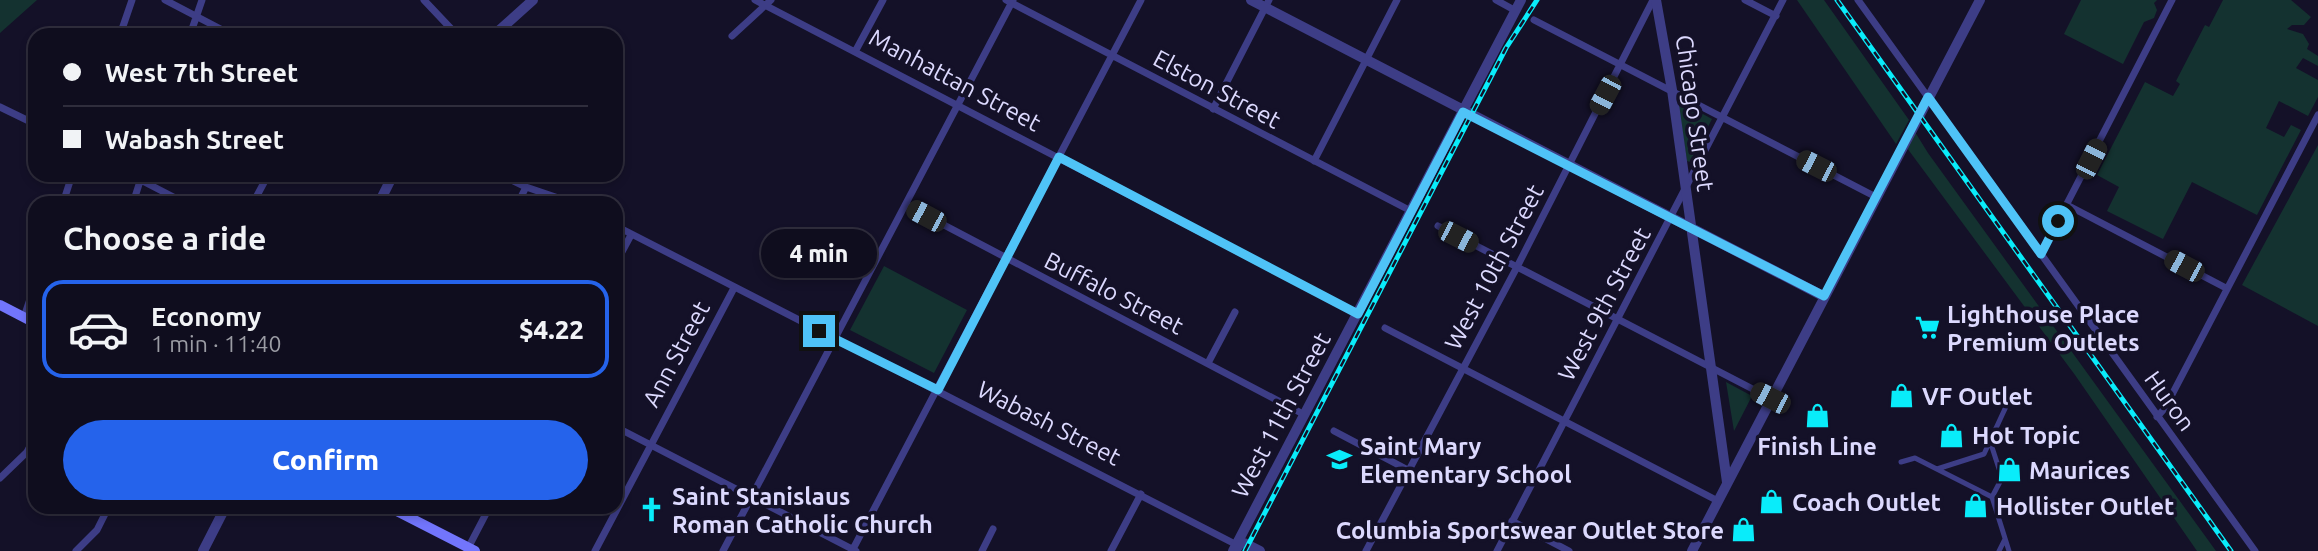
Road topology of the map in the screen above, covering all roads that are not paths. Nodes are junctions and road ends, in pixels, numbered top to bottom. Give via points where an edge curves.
1 (132, 0) edge
2 (165, 0) edge
3 (202, 0) edge
4 (424, 0) edge
5 (533, 0) edge
6 (755, 0) edge
7 (883, 0) edge
8 (1142, 0) edge
9 (1251, 0) edge
10 (1397, 0) edge
11 (1496, 0) edge
12 (1521, 0) edge
13 (1655, 0) edge
14 (1745, 0) edge
15 (1783, 0) edge
16 (1858, 0) edge
17 (1980, 0) edge
18 (2172, 0) edge
19 (1010, 1) edge
20 (769, 2) edge
21 (1267, 4) edge
22 (1516, 10) junction
23 (197, 16) junction
24 (1776, 16) junction
25 (1534, 20) dead end
26 (122, 28) edge
27 (193, 28) edge
28 (219, 28) edge
29 (450, 28) edge
30 (502, 28) edge
31 (732, 36) dead end
32 (856, 50) junction
33 (1112, 55) junction
34 (1366, 60) junction
35 (1622, 64) junction
36 (1672, 90) junction
37 (1928, 97) junction
38 (958, 104) junction
39 (0, 107) edge
40 (1213, 109) junction
41 (1463, 112) junction
42 (2318, 115) edge
43 (1723, 117) junction
44 (28, 121) edge
45 (1059, 157) junction
46 (1314, 161) junction
47 (1568, 166) junction
48 (148, 182) edge
49 (516, 182) edge
50 (526, 187) junction
51 (1685, 191) junction
52 (173, 196) edge
53 (522, 196) edge
54 (552, 196) edge
55 (1876, 197) junction
56 (906, 205) junction
57 (2067, 205) junction
58 (1411, 211) junction
59 (1671, 218) junction
60 (1437, 226) dead end
61 (1690, 228) junction
62 (623, 230) edge
63 (631, 234) junction
64 (623, 249) edge
65 (2041, 254) junction
66 (1006, 259) junction
67 (1517, 267) junction
68 (734, 288) junction
69 (2226, 288) junction
70 (1824, 296) junction
71 (0, 305) edge
72 (28, 305) edge
73 (1235, 312) dead end
74 (1358, 314) junction
75 (24, 317) junction
76 (28, 319) edge
77 (1618, 319) junction
78 (1385, 328) dead end
79 (836, 340) junction
80 (1209, 363) junction
81 (1463, 368) junction
82 (1710, 368) junction
83 (938, 390) junction
84 (1770, 398) junction
85 (2010, 398) dead end
86 (1305, 415) junction
87 (2157, 417) junction
88 (1565, 421) junction
89 (1334, 430) dead end
90 (623, 431) edge
91 (1990, 441) junction
92 (649, 444) junction
93 (28, 450) edge
94 (1901, 462) dead end
95 (1937, 469) junction
96 (1408, 470) junction
97 (0, 478) edge
98 (1727, 482) junction
99 (1141, 494) junction
100 (623, 496) edge
101 (751, 497) junction
102 (1992, 497) junction
103 (1718, 501) junction
104 (105, 514) edge
105 (222, 514) edge
106 (402, 514) edge
107 (486, 514) edge
108 (614, 514) edge
109 (1512, 521) junction
110 (993, 529) dead end
111 (2005, 539) junction
112 (1236, 549) edge
113 (470, 550) edge
114 (854, 550) edge
115 (76, 551) edge
116 (203, 551) edge
117 (595, 551) edge
118 (723, 551) edge
119 (982, 551) edge
120 (1111, 551) edge
121 (1260, 551) edge
122 (1366, 551) edge
123 (1497, 551) edge
124 (1569, 551) edge
125 (1692, 551) edge
126 (1998, 551) edge
127 (2009, 551) edge
128 (2255, 551) edge

1 - 26 street
2 - 23 street
3 - 23 street
4 - 29 street
5 - 30 street
6 - 20 street, Manhattan Street
7 - 32 street
8 - 33 street
9 - 21 street
10 - 34 street
11 - 22 street
12 - 22 street, West 11th Street
13 - 35 street, West 10th Street
13 - 36 street, Chicago Street
14 - 24 street
15 - 24 street, West 9th Street
16 - 37 street, Huron
17 - 37 street
18 - 57 street
19 - 33 street, Elston Street
19 - 38 street
20 - 31 street
20 - 32 street, Manhattan Street
21 - 34 street
21 - 40 street
22 - 41 street, West 11th Street
23 - 27 street
23 - 28 street
24 - 43 street, West 9th Street
25 - 35 street
32 - 38 street, Manhattan Street
33 - 40 street, Elston Street
33 - 45 street
34 - 41 street
34 - 46 street
35 - 36 street
35 - 47 street, West 10th Street
36 - 43 street
36 - 51 street, Chicago Street
37 - 55 street
37 - 65 street, Huron
38 - 45 street, Manhattan Street
38 - 56 street
39 - 44 street
40 - 46 street, Elston Street
41 - 47 street
41 - 58 street, West 11th Street
42 - 69 street
43 - 51 street, West 9th Street
43 - 55 street
45 - 66 street
45 - 74 street, Manhattan Street
46 - 58 street, Elston Street
47 - 59 street
47 - 67 street, West 10th Street
48 - 52 street
49 - 50 street
50 - 53 street
50 - 54 street
51 - 59 street, West 9th Street
51 - 61 street, Chicago Street
55 - 70 street
56 - 66 street, Buffalo Street
56 - 79 street
57 - 65 street
57 - 69 street
58 - 74 street, West 11th Street
59 - 61 street
59 - 77 street, West 9th Street
60 - 67 street
61 - 70 street
61 - 82 street, Chicago Street
62 - 63 street, Wabash Street
63 - 64 street
63 - 68 street, Wabash Street
65 - 87 street, Huron
66 - 80 street, Buffalo Street
66 - 83 street
67 - 77 street
67 - 81 street, West 10th Street
68 - 79 street, Wabash Street
68 - 92 street, Ann Street
69 - 87 street
70 - 84 street
71 - 75 main road
72 - 75 street
73 - 80 street
74 - 86 street, West 11th Street
75 - 76 main road
77 - 82 street
77 - 88 street, West 9th Street
78 - 81 street
79 - 83 street, Wabash Street
79 - 101 street
80 - 86 street, Buffalo Street
81 - 88 street
81 - 96 street, West 10th Street
82 - 84 street
82 - 98 street, Chicago Street
83 - 99 street, Wabash Street
83 - 114 street
84 - 98 street
85 - 91 street
86 - 112 street, West 11th Street
87 - 128 street, Huron
88 - 103 street
88 - 109 street, West 9th Street
89 - 96 street
90 - 92 street
91 - 95 street via 1984,454
91 - 102 street via 2002,478
92 - 100 street, Ann Street
92 - 101 street
93 - 97 street
94 - 95 street via 1915,458
95 - 102 street
96 - 122 street, West 10th Street
98 - 103 street
99 - 112 street, Wabash Street
99 - 120 street
101 - 114 street
101 - 118 street
102 - 111 street
103 - 125 street
104 - 115 street via 97,530
105 - 116 street
106 - 113 main road
107 - 113 street
108 - 117 street, Ann Street
109 - 123 street, West 9th Street
109 - 124 street
110 - 119 street
111 - 126 street
111 - 127 street
112 - 121 street, Wabash Street via 1244,542

